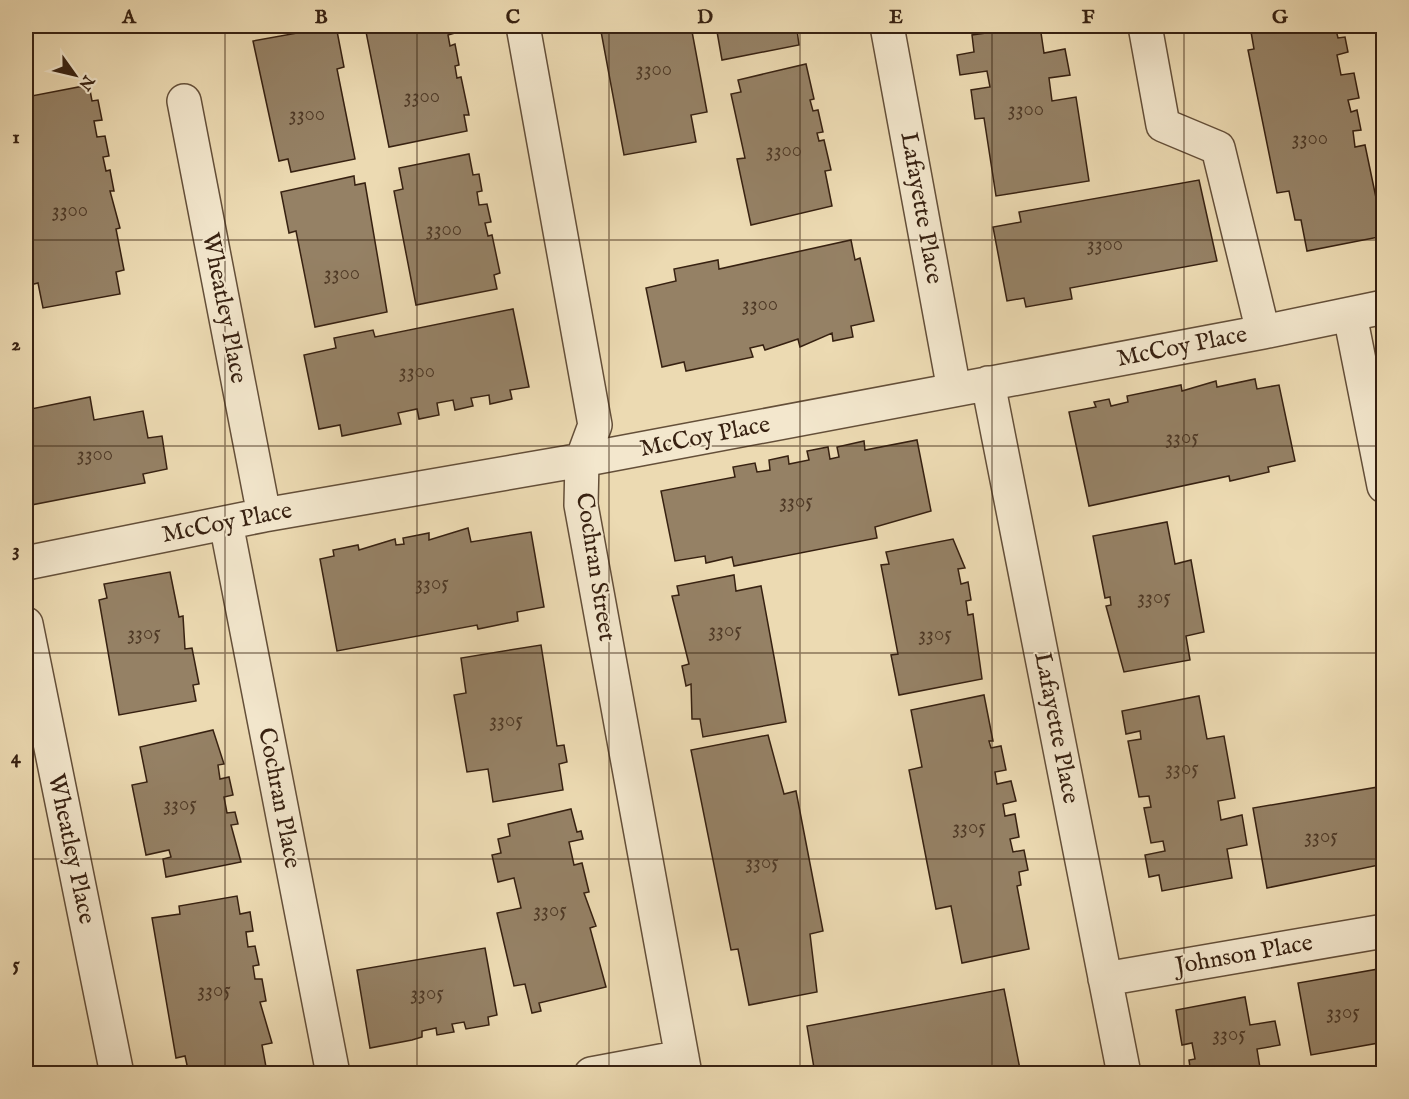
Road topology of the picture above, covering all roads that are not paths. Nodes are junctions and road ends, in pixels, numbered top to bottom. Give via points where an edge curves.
1 (524, 26) edge
2 (887, 26) edge
3 (1145, 26) edge
4 (184, 101) dead end
5 (1383, 308) edge
6 (1350, 315) junction
7 (1263, 332) junction
8 (988, 383) junction
9 (954, 390) junction
10 (582, 460) junction
11 (1383, 486) edge
12 (264, 515) junction
13 (226, 523) junction
14 (26, 563) edge
15 (26, 624) edge
16 (1383, 931) edge
17 (1106, 979) junction
18 (684, 1065) edge
19 (117, 1074) edge
20 (333, 1074) edge
21 (591, 1074) edge
22 (1124, 1074) edge

1 - 10 street, Cochran Street via 595,424
2 - 9 street, Lafayette Place
3 - 7 street via 1163,125 1218,148
4 - 12 street, Wheatley Place
5 - 6 street, McCoy Place
6 - 7 street, McCoy Place
6 - 11 street
7 - 8 street, McCoy Place
8 - 9 street, McCoy Place
8 - 17 street, Lafayette Place
9 - 10 street, McCoy Place
10 - 12 street, McCoy Place
10 - 18 street, Cochran Street via 581,505
12 - 13 street, McCoy Place
13 - 14 street, McCoy Place
13 - 20 street, Cochran Place
15 - 19 street, Wheatley Place
16 - 17 street, Johnson Place
17 - 22 street, Lafayette Place
18 - 21 street

